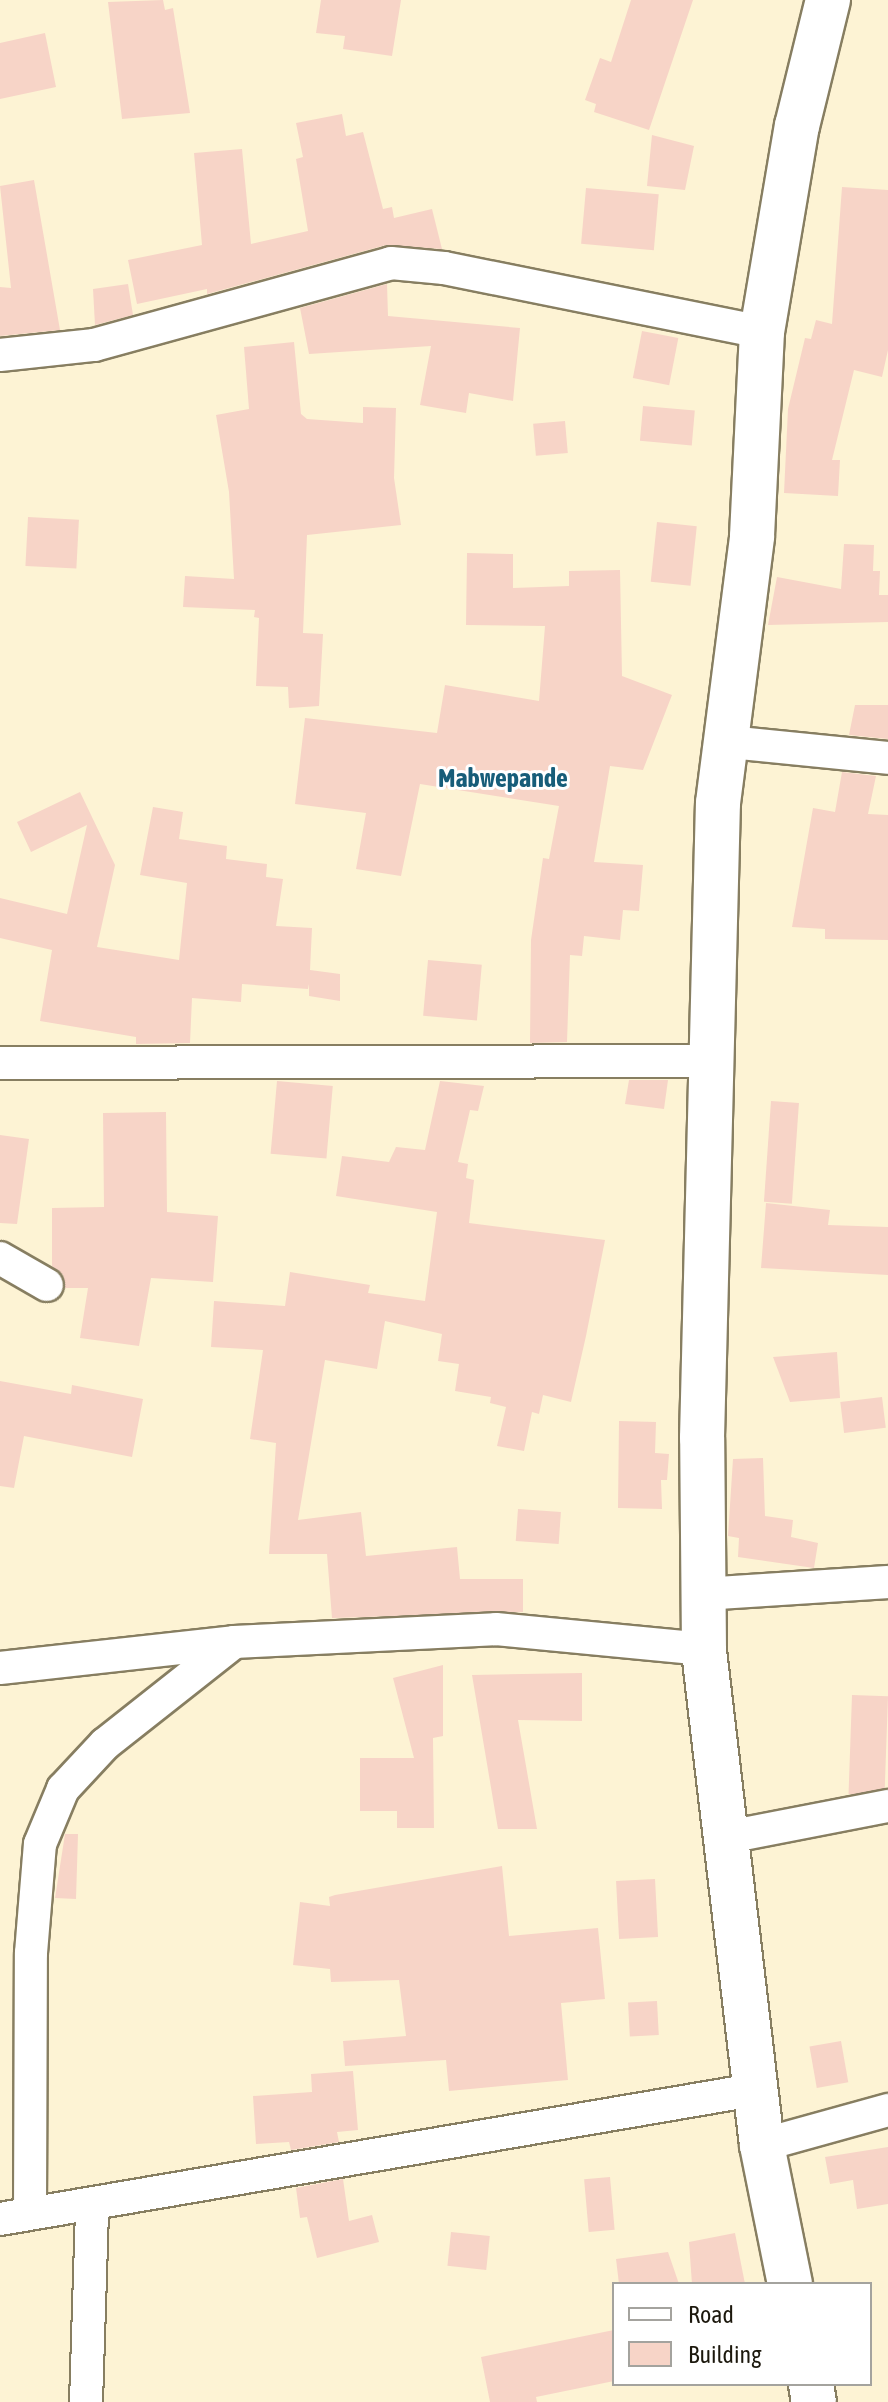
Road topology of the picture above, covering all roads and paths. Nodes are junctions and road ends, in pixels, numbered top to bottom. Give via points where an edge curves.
1 (828, 0) edge
2 (762, 332) junction
3 (0, 355) edge
4 (729, 742) junction
5 (888, 758) edge
6 (713, 1061) junction
7 (0, 1063) edge
8 (0, 1258) edge
9 (47, 1285) dead end
10 (888, 1582) edge
11 (703, 1594) junction
12 (234, 1642) junction
13 (704, 1649) junction
14 (0, 1668) edge
15 (888, 1806) edge
16 (728, 1837) junction
17 (759, 2089) junction
18 (888, 2110) edge
19 (762, 2145) junction
20 (92, 2206) junction
21 (15, 2216) edge
22 (790, 2282) edge
23 (86, 2402) edge

1 - 2 street via 797,126
2 - 3 street via 444,268 391,263 94,345
2 - 4 street via 752,536
4 - 5 street
4 - 6 street via 718,803
6 - 7 street
6 - 11 street
8 - 9 street
10 - 11 street
11 - 13 street
12 - 13 street via 496,1629
12 - 14 street
12 - 21 street via 105,1744 63,1789 40,1844
13 - 16 street
15 - 16 street
16 - 17 street
17 - 19 street
17 - 20 street
18 - 19 street
19 - 22 street
20 - 21 street
20 - 23 street

